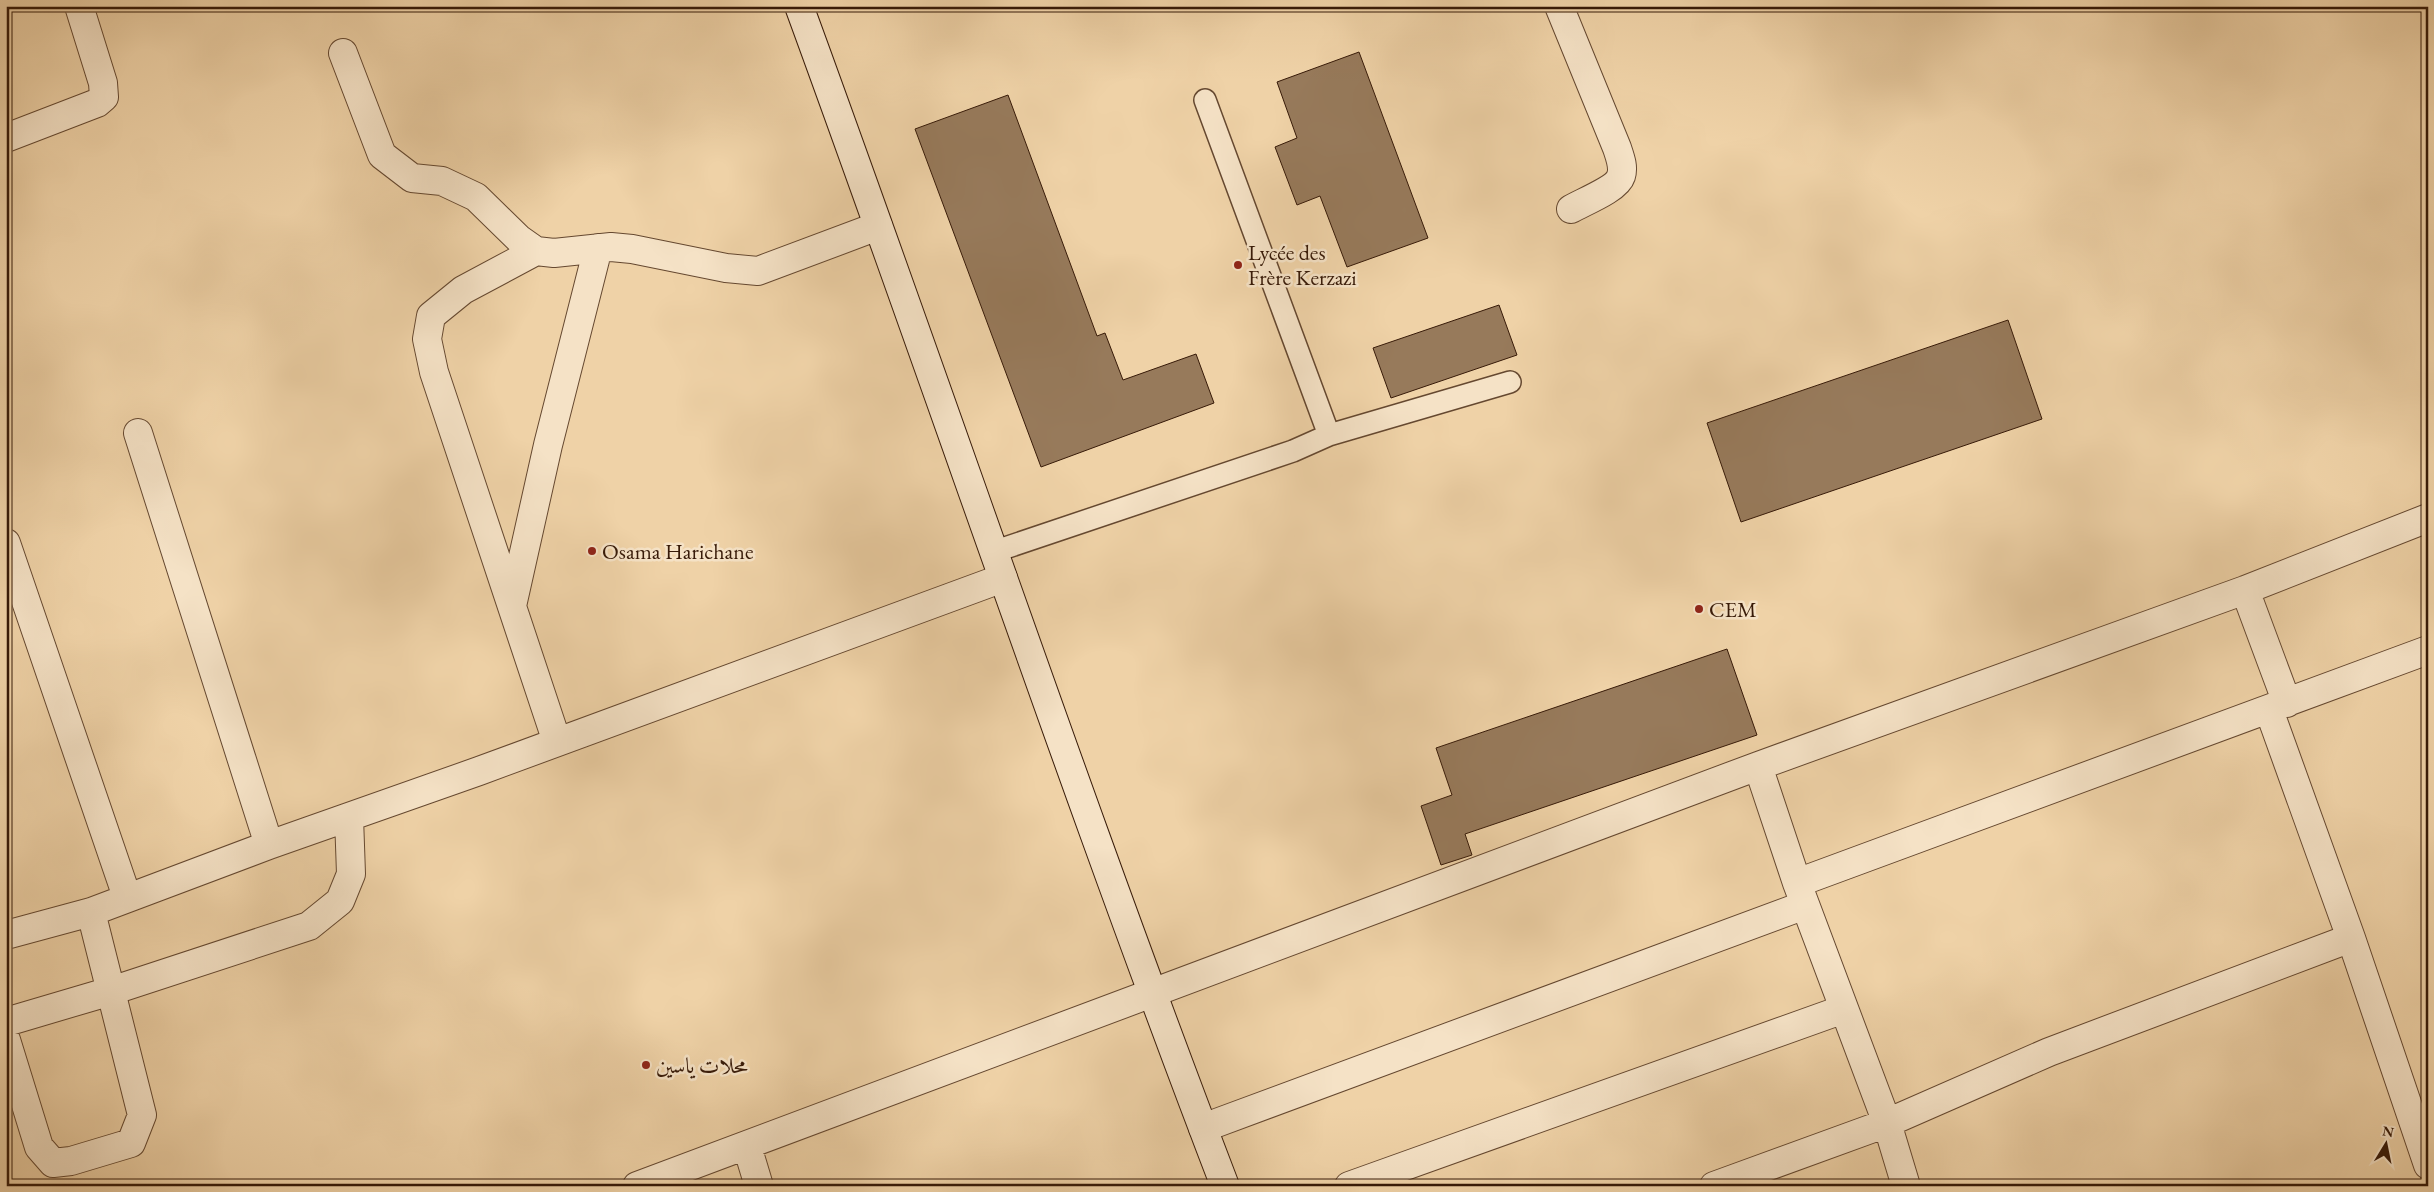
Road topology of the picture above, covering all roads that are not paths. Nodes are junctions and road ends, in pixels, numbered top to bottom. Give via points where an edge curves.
1 (79, 6) edge
2 (798, 6) edge
3 (1559, 6) edge
4 (343, 53) dead end
5 (1205, 100) dead end
6 (6, 138) edge
7 (1571, 209) dead end
8 (878, 226) junction
9 (598, 248) junction
10 (536, 251) junction
11 (1510, 382) dead end
12 (138, 433) dead end
13 (1329, 435) junction
14 (2428, 518) edge
15 (6, 543) edge
16 (993, 552) junction
17 (1003, 578) junction
18 (2245, 590) junction
19 (512, 606) junction
20 (2428, 650) edge
21 (2278, 707) junction
22 (557, 742) junction
23 (1758, 766) junction
24 (349, 817) junction
25 (269, 845) junction
26 (1801, 894) junction
27 (127, 897) junction
28 (91, 912) junction
29 (6, 936) edge
30 (2351, 938) junction
31 (111, 991) junction
32 (1151, 994) junction
33 (1844, 1009) junction
34 (6, 1022) edge
35 (6, 1040) edge
36 (1887, 1123) junction
37 (1203, 1128) junction
38 (747, 1146) junction
39 (2428, 1165) edge
40 (637, 1186) edge
41 (759, 1186) edge
42 (1225, 1186) edge
43 (1349, 1186) edge
44 (1714, 1186) edge
45 (1906, 1186) edge

1 - 6 street via 103,83 104,97
2 - 8 street
3 - 7 street via 1618,148 1622,165 1621,177 1613,187
4 - 10 street via 382,155 412,178 442,181 476,197
5 - 13 lane
8 - 9 street via 758,271 740,271 632,248
8 - 16 street
9 - 10 street
9 - 19 street via 548,445
10 - 19 street via 463,290 431,316 426,339 434,372
11 - 13 lane
12 - 25 street
13 - 16 lane via 1292,451
14 - 18 street
15 - 27 street
16 - 17 street
17 - 22 street
17 - 32 street
18 - 21 street
18 - 23 street
19 - 22 street
20 - 21 street
21 - 26 street
21 - 30 street
22 - 24 street
23 - 26 street
23 - 32 street
24 - 25 street
24 - 31 street via 351,874 340,900 309,926
25 - 27 street
26 - 33 street
26 - 37 street
27 - 28 street
28 - 29 street
28 - 31 street
30 - 36 street via 2049,1052
30 - 39 street
31 - 34 street
31 - 35 street via 142,1115 130,1143 71,1161 53,1163 39,1148
32 - 37 street
32 - 38 street
33 - 36 street
33 - 43 street
36 - 44 street
36 - 45 street
37 - 42 street
38 - 40 street
38 - 41 street

